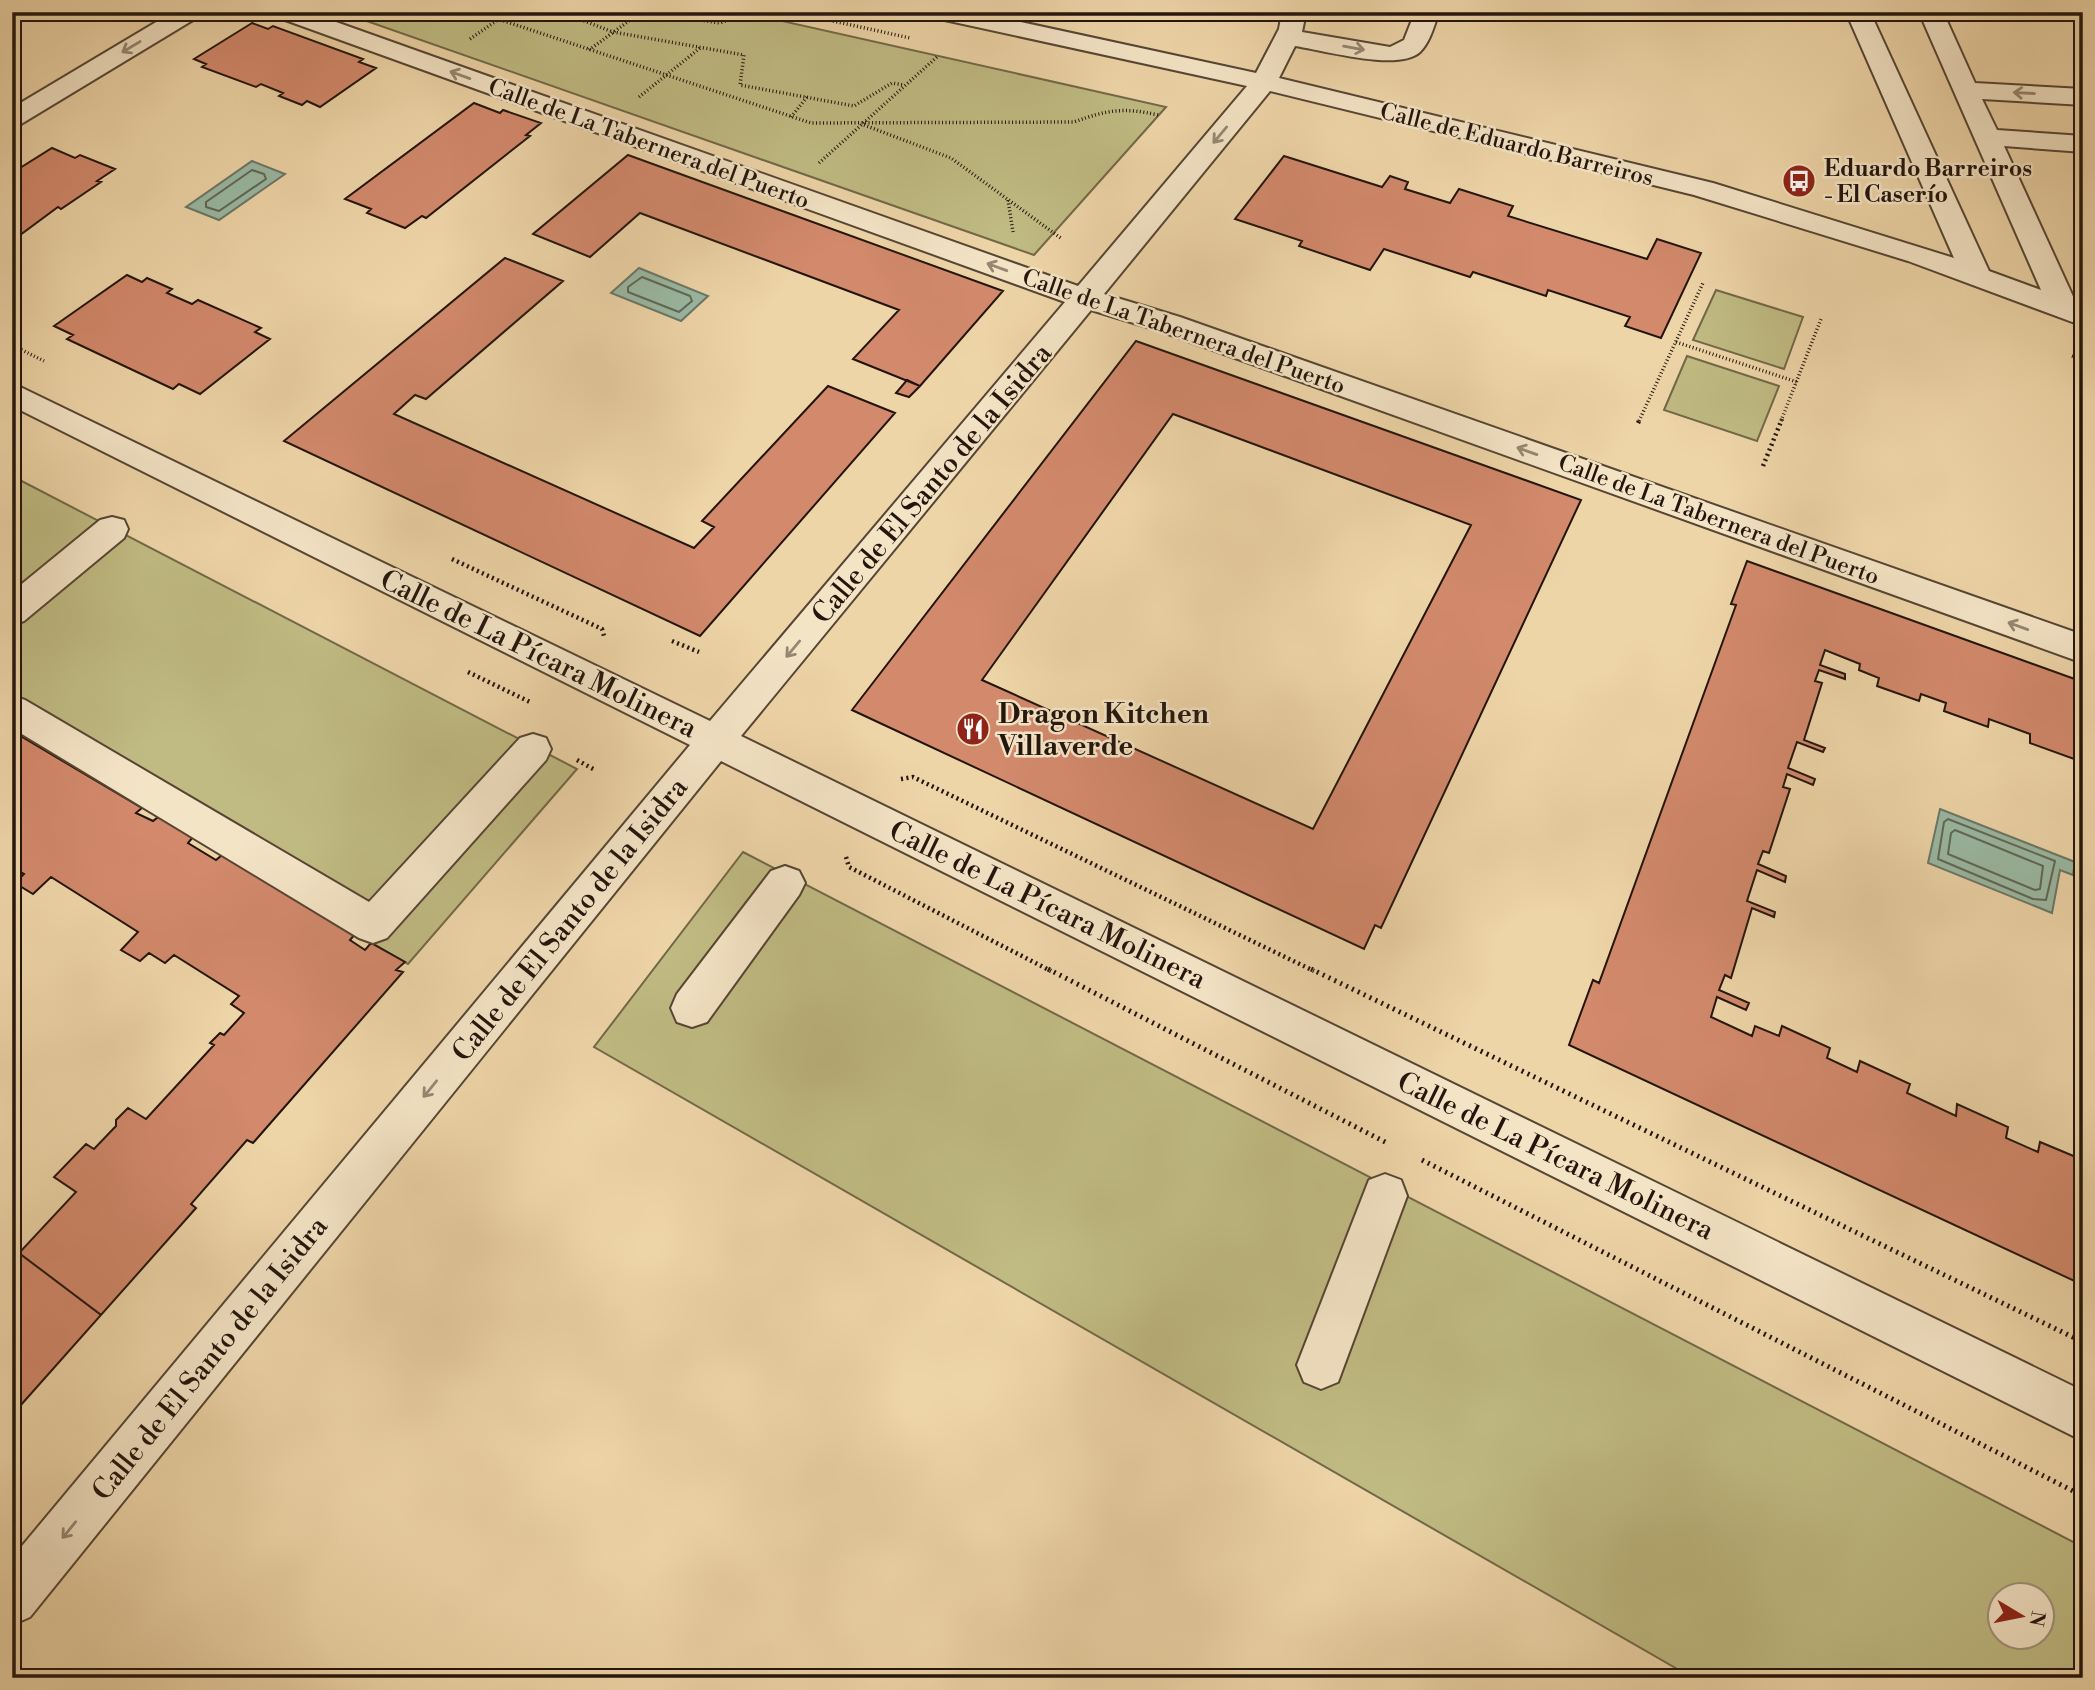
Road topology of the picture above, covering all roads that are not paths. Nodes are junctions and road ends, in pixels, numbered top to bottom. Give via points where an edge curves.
1 (190, 12) edge
2 (285, 12) edge
3 (940, 12) edge
4 (1294, 12) edge
5 (1427, 12) edge
6 (1858, 12) edge
7 (1931, 12) edge
8 (1287, 37) junction
9 (1264, 82) junction
10 (1966, 90) junction
11 (2083, 97) edge
12 (12, 119) edge
13 (1987, 137) junction
14 (2083, 144) edge
15 (1979, 278) junction
16 (1084, 298) junction
17 (2073, 312) edge
18 (12, 393) edge
19 (112, 529) dead end
20 (12, 612) edge
21 (2083, 649) edge
22 (12, 710) edge
23 (717, 739) junction
24 (533, 749) dead end
25 (785, 883) dead end
26 (692, 1008) dead end
27 (1385, 1196) dead end
28 (1321, 1364) dead end
29 (2083, 1417) edge
30 (12, 1599) edge

1 -> 12 street
16 -> 2 street, Calle de La Tabernera del Puerto
3 - 9 street, Calle de Eduardo Barreiros
4 - 8 street, Calle de El Santo de la Isidra
8 -> 5 street via 1403,53 1412,48
6 - 15 street
7 - 10 street
8 - 9 street, Calle de El Santo de la Isidra
9 - 15 street, Calle de Eduardo Barreiros via 1703,189
9 -> 16 street, Calle de El Santo de la Isidra
11 -> 10 street
10 - 13 street
13 - 14 street
13 - 17 street
15 - 17 street, Calle de Eduardo Barreiros
21 -> 16 street, Calle de La Tabernera del Puerto via 1170,324
16 -> 23 street, Calle de El Santo de la Isidra
18 - 23 street, Calle de La Pícara Molinera
19 - 20 street
22 - 24 street via 373,925
23 - 29 street, Calle de La Pícara Molinera
23 -> 30 street, Calle de El Santo de la Isidra
25 - 26 street
27 - 28 street

